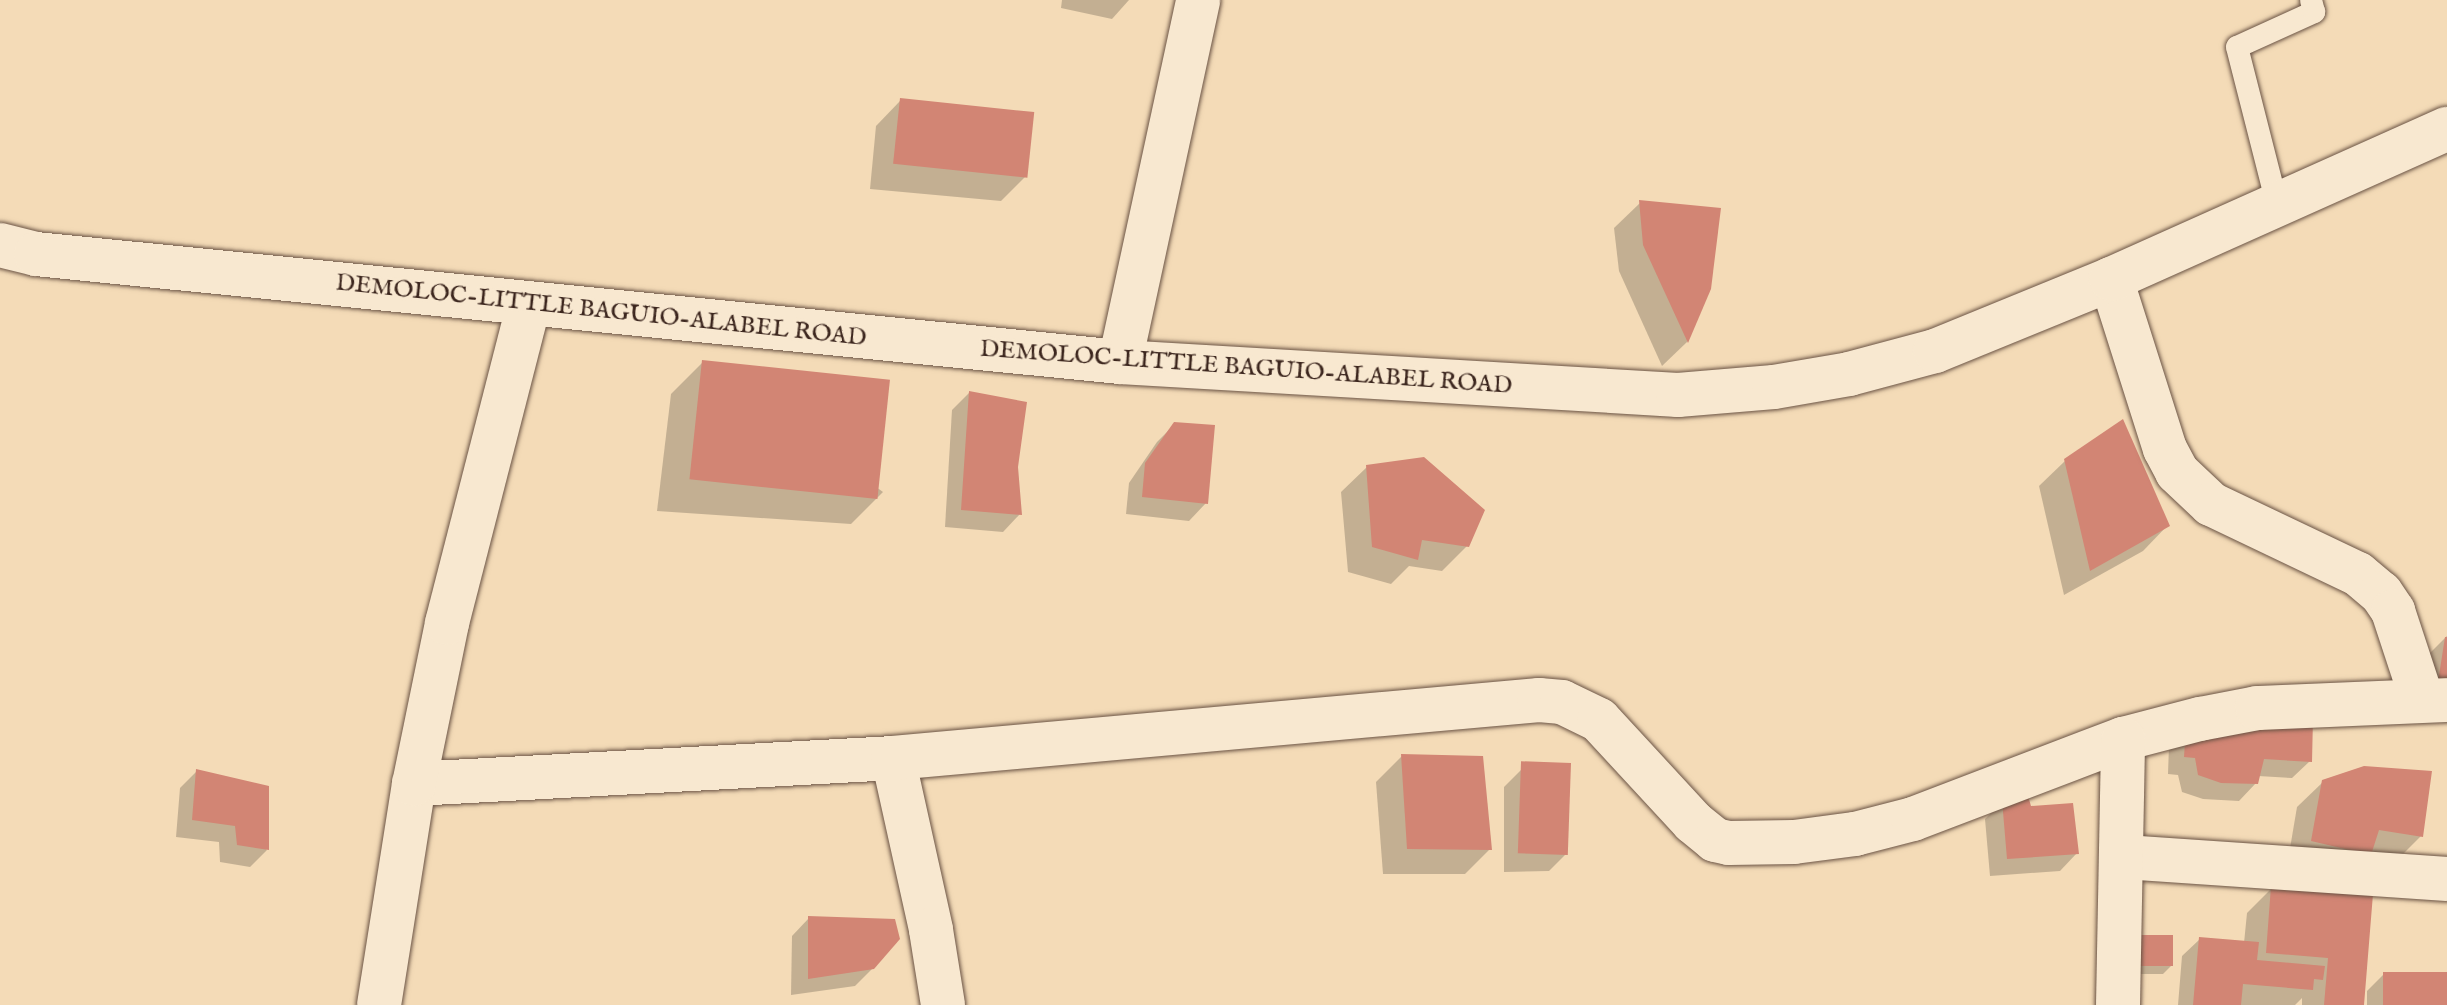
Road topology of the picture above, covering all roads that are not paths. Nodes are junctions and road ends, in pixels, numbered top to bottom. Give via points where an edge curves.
1 (1198, 0) edge
2 (2311, 0) edge
3 (2447, 129) edge
4 (2277, 204) junction
5 (0, 245) edge
6 (2111, 279) junction
7 (529, 303) junction
8 (1120, 362) junction
9 (2434, 700) edge
10 (2123, 739) junction
11 (893, 758) junction
12 (414, 784) junction
13 (2124, 857) junction
14 (2447, 879) edge
15 (379, 1005) edge
16 (943, 1005) edge
17 (2118, 1005) edge

1 - 8 street
2 - 4 lane via 2314,12 2237,47
3 - 4 street, DEMOLOC-LITTLE BAGUIO-ALABEL ROAD
4 - 6 street, DEMOLOC-LITTLE BAGUIO-ALABEL ROAD
5 - 7 street, DEMOLOC-LITTLE BAGUIO-ALABEL ROAD via 36,254
6 - 8 street, DEMOLOC-LITTLE BAGUIO-ALABEL ROAD via 1935,351 1774,387 1678,395 1596,393
6 - 9 street via 2177,472 2211,504 2358,574 2381,593
7 - 8 street, DEMOLOC-LITTLE BAGUIO-ALABEL ROAD
7 - 12 street via 451,609
9 - 10 street via 2257,708
10 - 11 street via 1913,819 1855,834 1768,843 1729,843 1704,833 1599,720 1562,702
10 - 13 street
11 - 12 street
11 - 16 street
12 - 15 street
13 - 14 street
13 - 17 street

